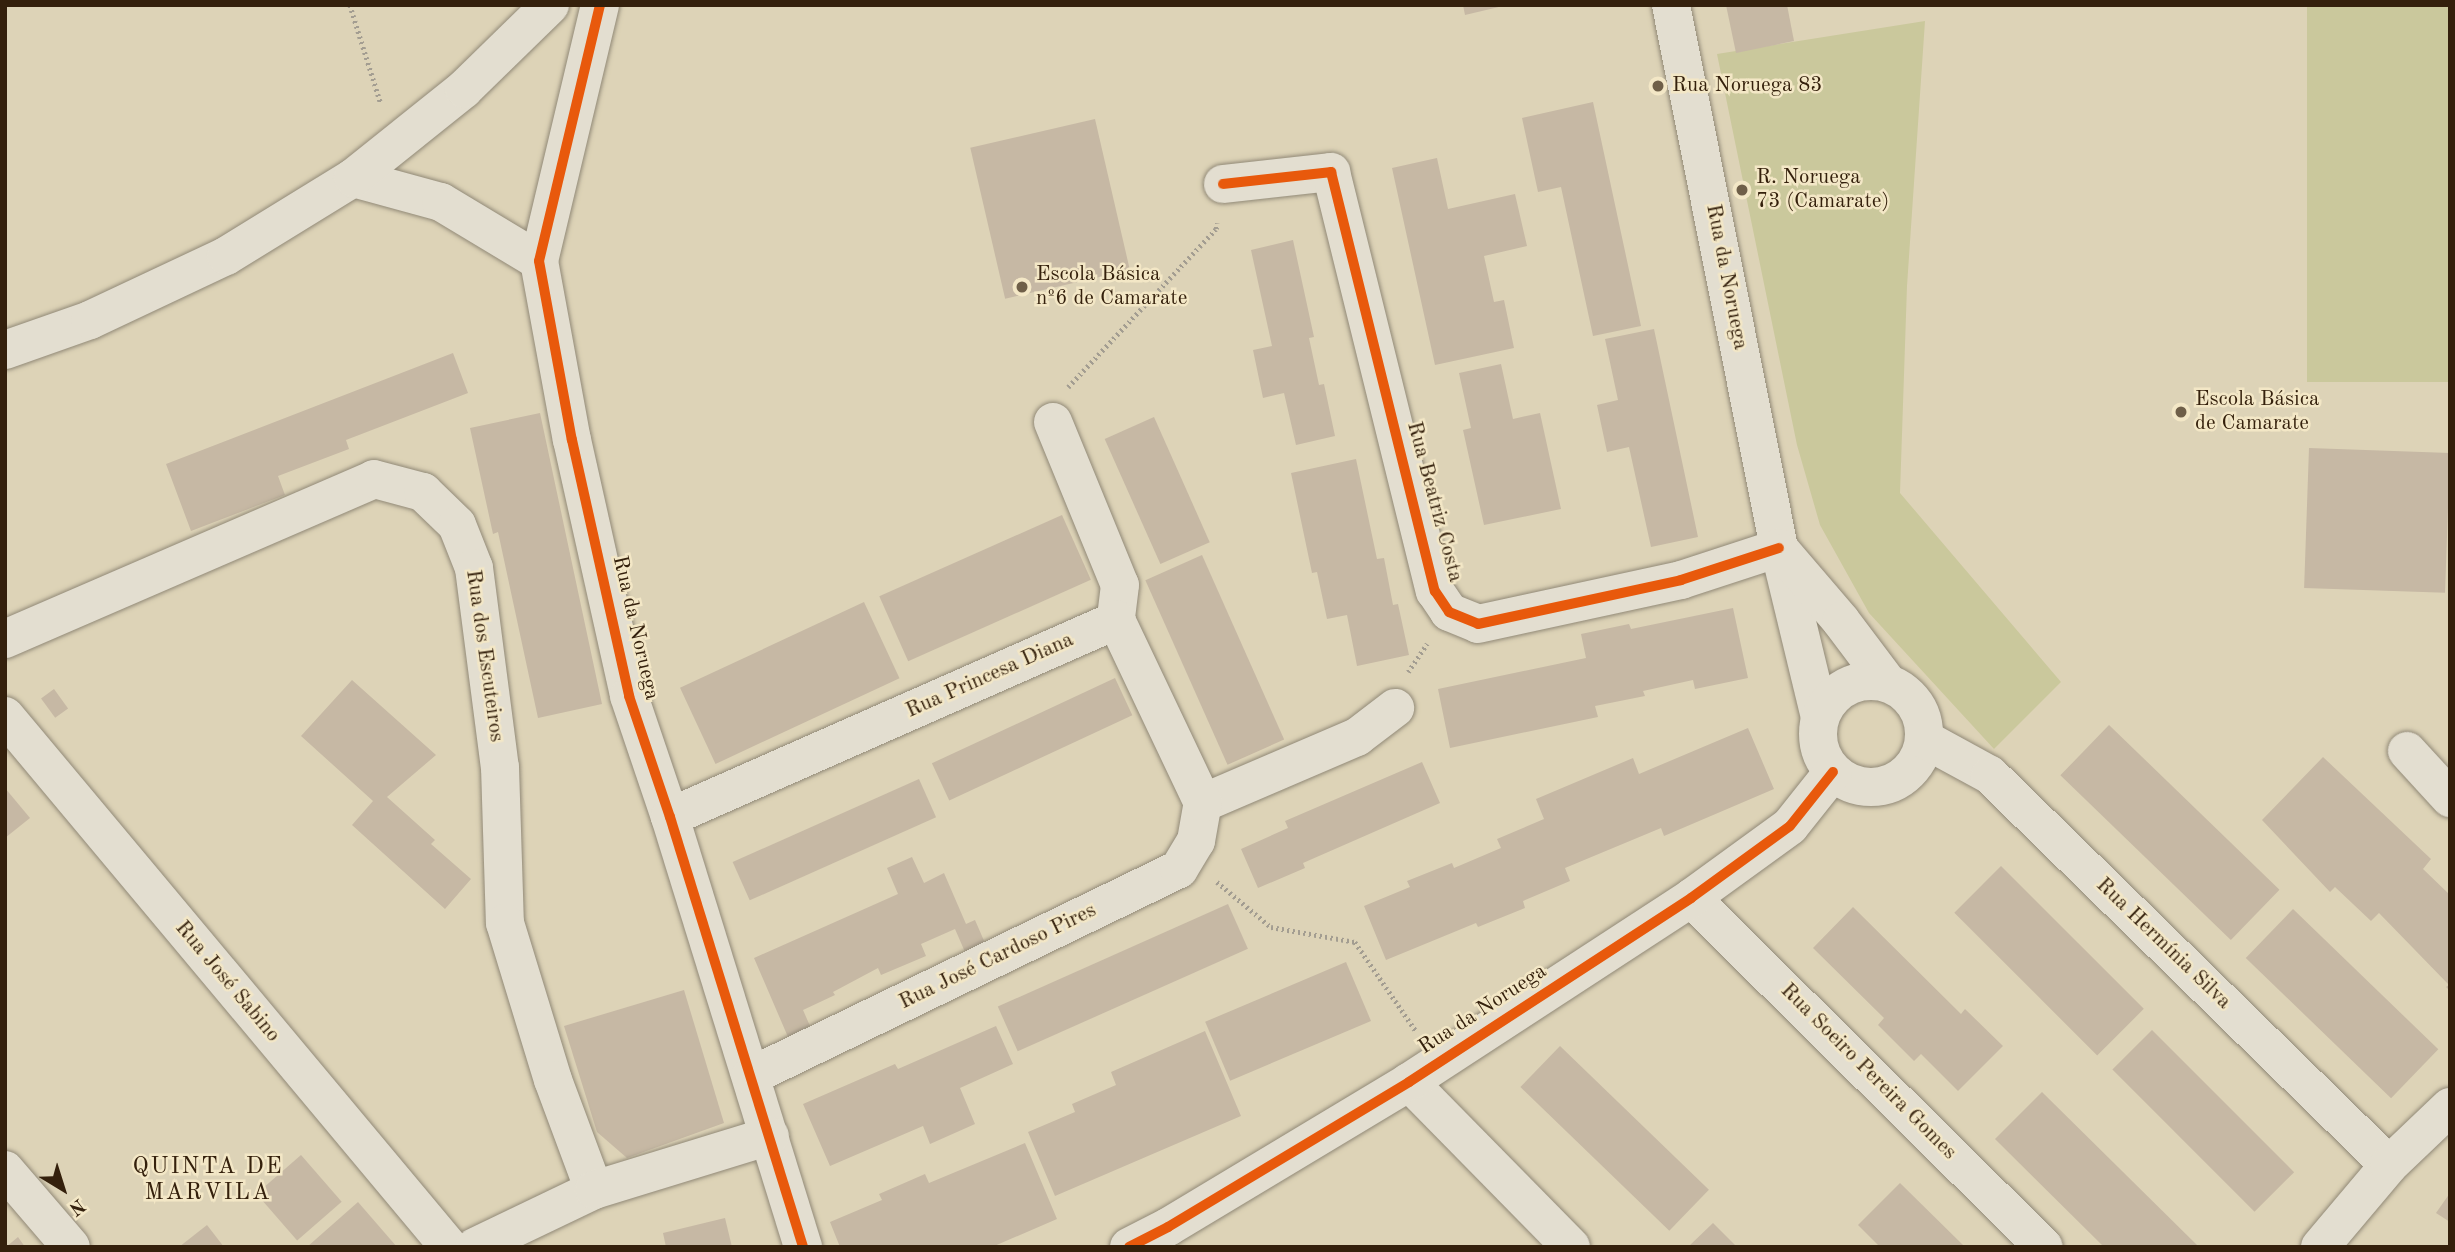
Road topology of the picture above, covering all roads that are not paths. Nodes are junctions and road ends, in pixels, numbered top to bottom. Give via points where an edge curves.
1 (550, 5) edge
2 (600, 5) edge
3 (1671, 5) edge
4 (353, 178) junction
5 (1223, 184) road end
6 (539, 261) junction
7 (5, 350) edge
8 (1053, 422) road end
9 (1779, 548) junction
10 (1116, 620) junction
11 (5, 639) edge
12 (1887, 682) junction
13 (1395, 708) road end
14 (5, 716) edge
15 (1820, 717) junction
16 (1924, 739) junction
17 (2407, 751) dead end
18 (1833, 772) junction
19 (2450, 798) edge
20 (1203, 803) junction
21 (670, 817) junction
22 (1691, 898) junction
23 (1423, 1072) junction
24 (751, 1076) junction
25 (2450, 1107) edge
26 (769, 1136) junction
27 (2389, 1165) junction
28 (5, 1170) edge
29 (594, 1190) junction
30 (1173, 1237) edge
31 (71, 1247) edge
32 (449, 1247) edge
33 (475, 1247) edge
34 (803, 1247) edge
35 (1129, 1247) edge
36 (1571, 1247) edge
37 (2044, 1247) edge
38 (2320, 1247) edge

1 - 4 street via 464,89
2 - 6 street, Rua da Noruega
3 - 9 street, Rua da Noruega
4 - 6 street via 440,202
4 - 7 street via 226,256 90,320
5 - 9 street, Rua Beatriz Costa via 1331,172 1435,591 1449,612 1478,624 1681,580
6 - 21 street, Rua da Noruega via 572,440 629,696
8 - 10 street via 1120,585
9 - 12 street, Rua da Noruega
9 - 15 street, Rua da Noruega
10 - 20 street
10 - 21 street, Rua Princesa Diana
11 - 29 street, Rua dos Escuteiros via 374,479 423,492 457,525 474,568 500,767 505,923 553,1080
12 - 15 street via 1866,680 1846,686 1830,698
12 - 16 street via 1916,704 1924,721
13 - 20 street via 1357,737
14 - 32 street, Rua José Sabino
15 - 18 street via 1816,736 1821,756
16 - 18 street via 1906,775 1888,785 1868,788
16 - 27 street, Rua Hermínia Silva via 1990,775
17 - 19 street
18 - 22 street, Rua da Noruega via 1790,826
20 - 24 street, Rua José Cardoso Pires via 1196,841 1179,869
21 - 24 street, Rua da Noruega
22 - 23 street, Rua da Noruega
22 - 37 street, Rua Soeiro Pereira Gomes
23 - 30 street, Rua da Noruega
23 - 36 street
24 - 26 street, Rua da Noruega
25 - 27 street
26 - 29 street
26 - 34 street, Rua da Noruega
27 - 38 street
28 - 31 street
29 - 33 street
30 - 35 street, Rua da Noruega

